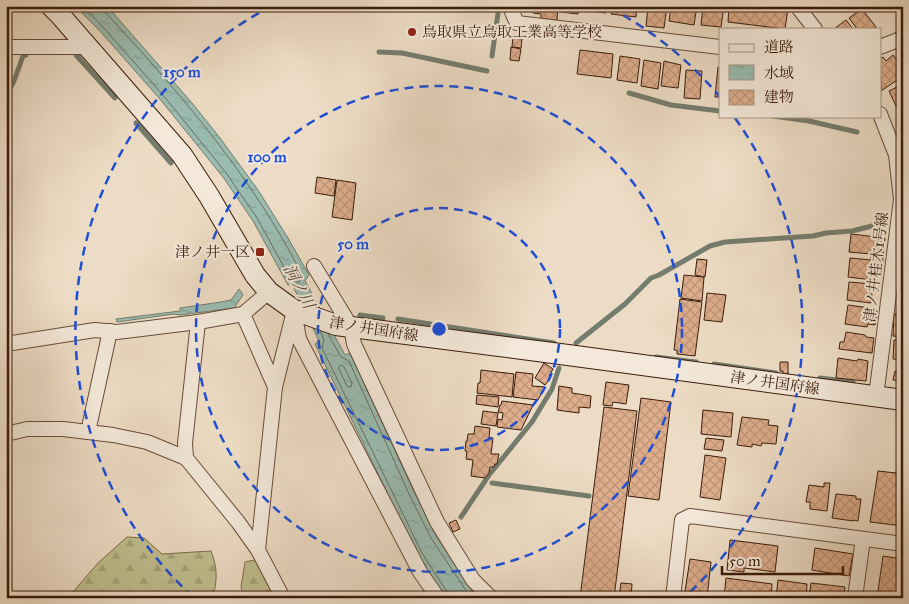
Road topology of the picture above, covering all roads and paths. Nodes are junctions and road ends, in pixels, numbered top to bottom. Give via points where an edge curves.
1 (51, 6) edge
2 (512, 6) edge
3 (797, 6) edge
4 (814, 28) edge
5 (903, 38) edge
6 (882, 46) edge
7 (6, 47) edge
8 (86, 47) junction
9 (719, 47) edge
10 (882, 118) edge
11 (314, 266) dead end
12 (270, 292) junction
13 (290, 308) junction
14 (243, 314) junction
15 (198, 322) junction
16 (343, 326) junction
17 (110, 331) junction
18 (6, 344) edge
19 (275, 387) junction
20 (876, 397) junction
21 (903, 400) edge
22 (88, 432) junction
23 (6, 434) edge
24 (186, 458) junction
25 (864, 539) junction
26 (903, 544) edge
27 (258, 550) junction
28 (283, 598) edge
29 (438, 598) edge
30 (491, 598) edge
31 (674, 598) edge
32 (855, 598) edge

1 - 8 main road, 津ノ井国府線
2 - 9 street via 517,23
3 - 4 street
5 - 6 street
7 - 8 street
8 - 12 main road, 津ノ井国府線 via 182,155 255,276
10 - 20 street, 津ノ井桂木1号線 via 896,156 900,200
11 - 16 street
12 - 13 main road, 津ノ井国府線
12 - 14 street
13 - 16 main road, 津ノ井国府線
13 - 19 street
13 - 29 street via 300,339 420,572
14 - 15 street
14 - 19 street
15 - 17 street
15 - 24 street
16 - 20 main road, 津ノ井国府線
16 - 30 street via 436,522 473,580
17 - 18 street via 95,330
17 - 22 street
19 - 27 street
20 - 21 main road, 津ノ井国府線
22 - 23 street via 27,429
22 - 24 street via 147,442
24 - 27 street
25 - 26 street
25 - 31 street via 690,516 682,520
25 - 32 street
27 - 28 street

